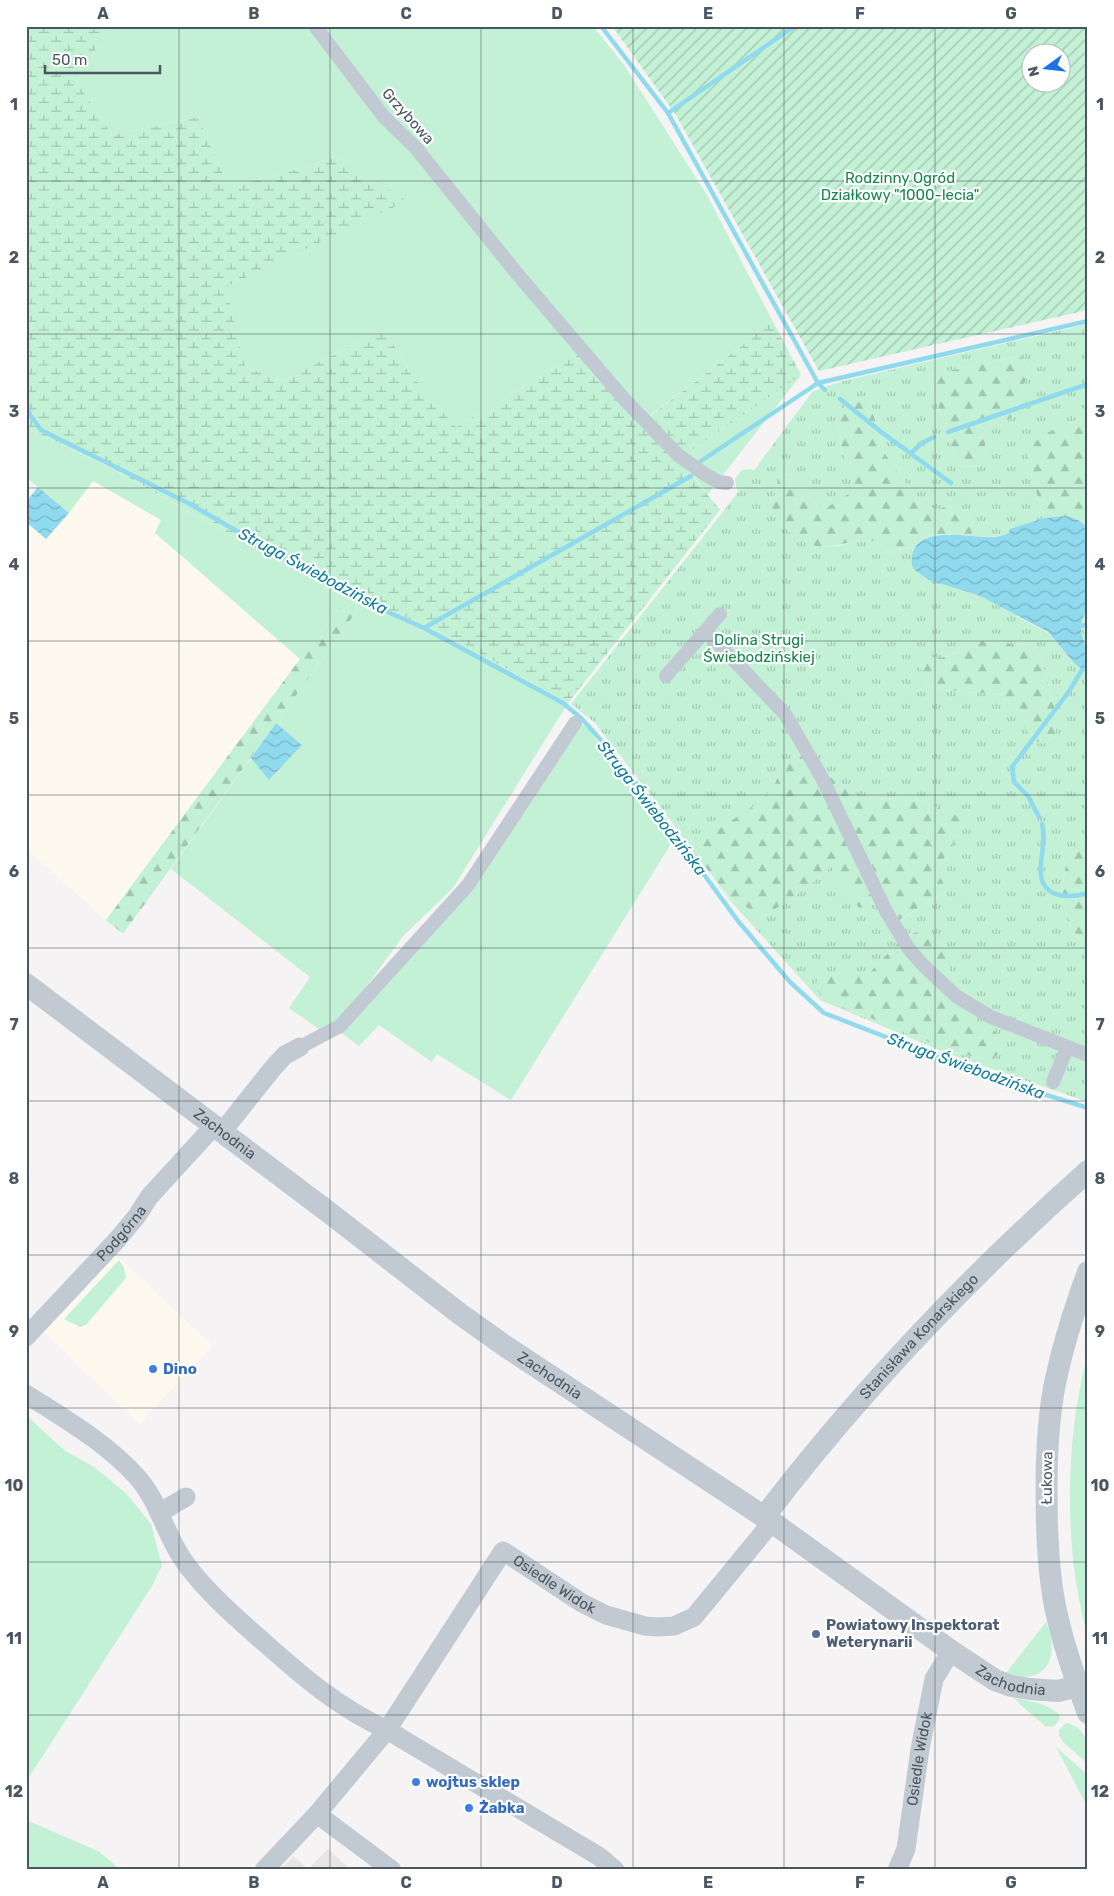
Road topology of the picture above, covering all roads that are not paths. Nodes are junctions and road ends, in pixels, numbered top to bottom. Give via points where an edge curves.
1 (315, 26) edge
2 (727, 483) dead end
3 (720, 614) dead end
4 (706, 631) junction
5 (666, 676) dead end
6 (575, 723) dead end
7 (26, 984) edge
8 (300, 1047) joint
9 (1067, 1048) junction
10 (1088, 1055) edge
11 (1053, 1082) dead end
12 (218, 1129) junction
13 (1088, 1170) edge
14 (1088, 1272) edge
15 (26, 1337) edge
16 (26, 1394) edge
17 (186, 1496) dead end
18 (159, 1513) junction
19 (768, 1520) junction
20 (951, 1651) junction
21 (1078, 1686) junction
22 (1088, 1713) edge
23 (387, 1730) junction
24 (317, 1814) junction
25 (264, 1870) edge
26 (392, 1870) edge
27 (614, 1870) edge
28 (897, 1870) edge

1 - 2 street, Grzybowa via 384,117 416,148 573,341 678,455 706,475
3 - 4 street
4 - 5 street
4 - 9 street via 789,721 822,778 886,911 909,949 970,1006
6 - 8 street via 468,885 340,1026
7 - 12 street, Zachodnia
8 - 12 street, Podgórna via 285,1055
9 - 10 street
9 - 11 street
12 - 15 street, Podgórna via 149,1197 116,1241
12 - 19 street, Zachodnia via 505,1346
13 - 19 street, Stanisława Konarskiego via 976,1274 854,1405
14 - 21 street, Łukowa via 1054,1391 1046,1475 1048,1561 1057,1615
16 - 18 street via 94,1438 120,1460 139,1479
17 - 18 street
18 - 23 street via 185,1564 206,1588 308,1682 342,1706
19 - 20 street, Zachodnia
19 - 23 street, Osiedle Widok via 694,1617 674,1626 645,1626 606,1615 503,1551
20 - 21 street, Zachodnia via 995,1680 1011,1686 1050,1691
20 - 28 street, Osiedle Widok via 934,1679 906,1849
21 - 22 street
23 - 24 street
23 - 27 street via 600,1857
24 - 25 street
24 - 26 street

